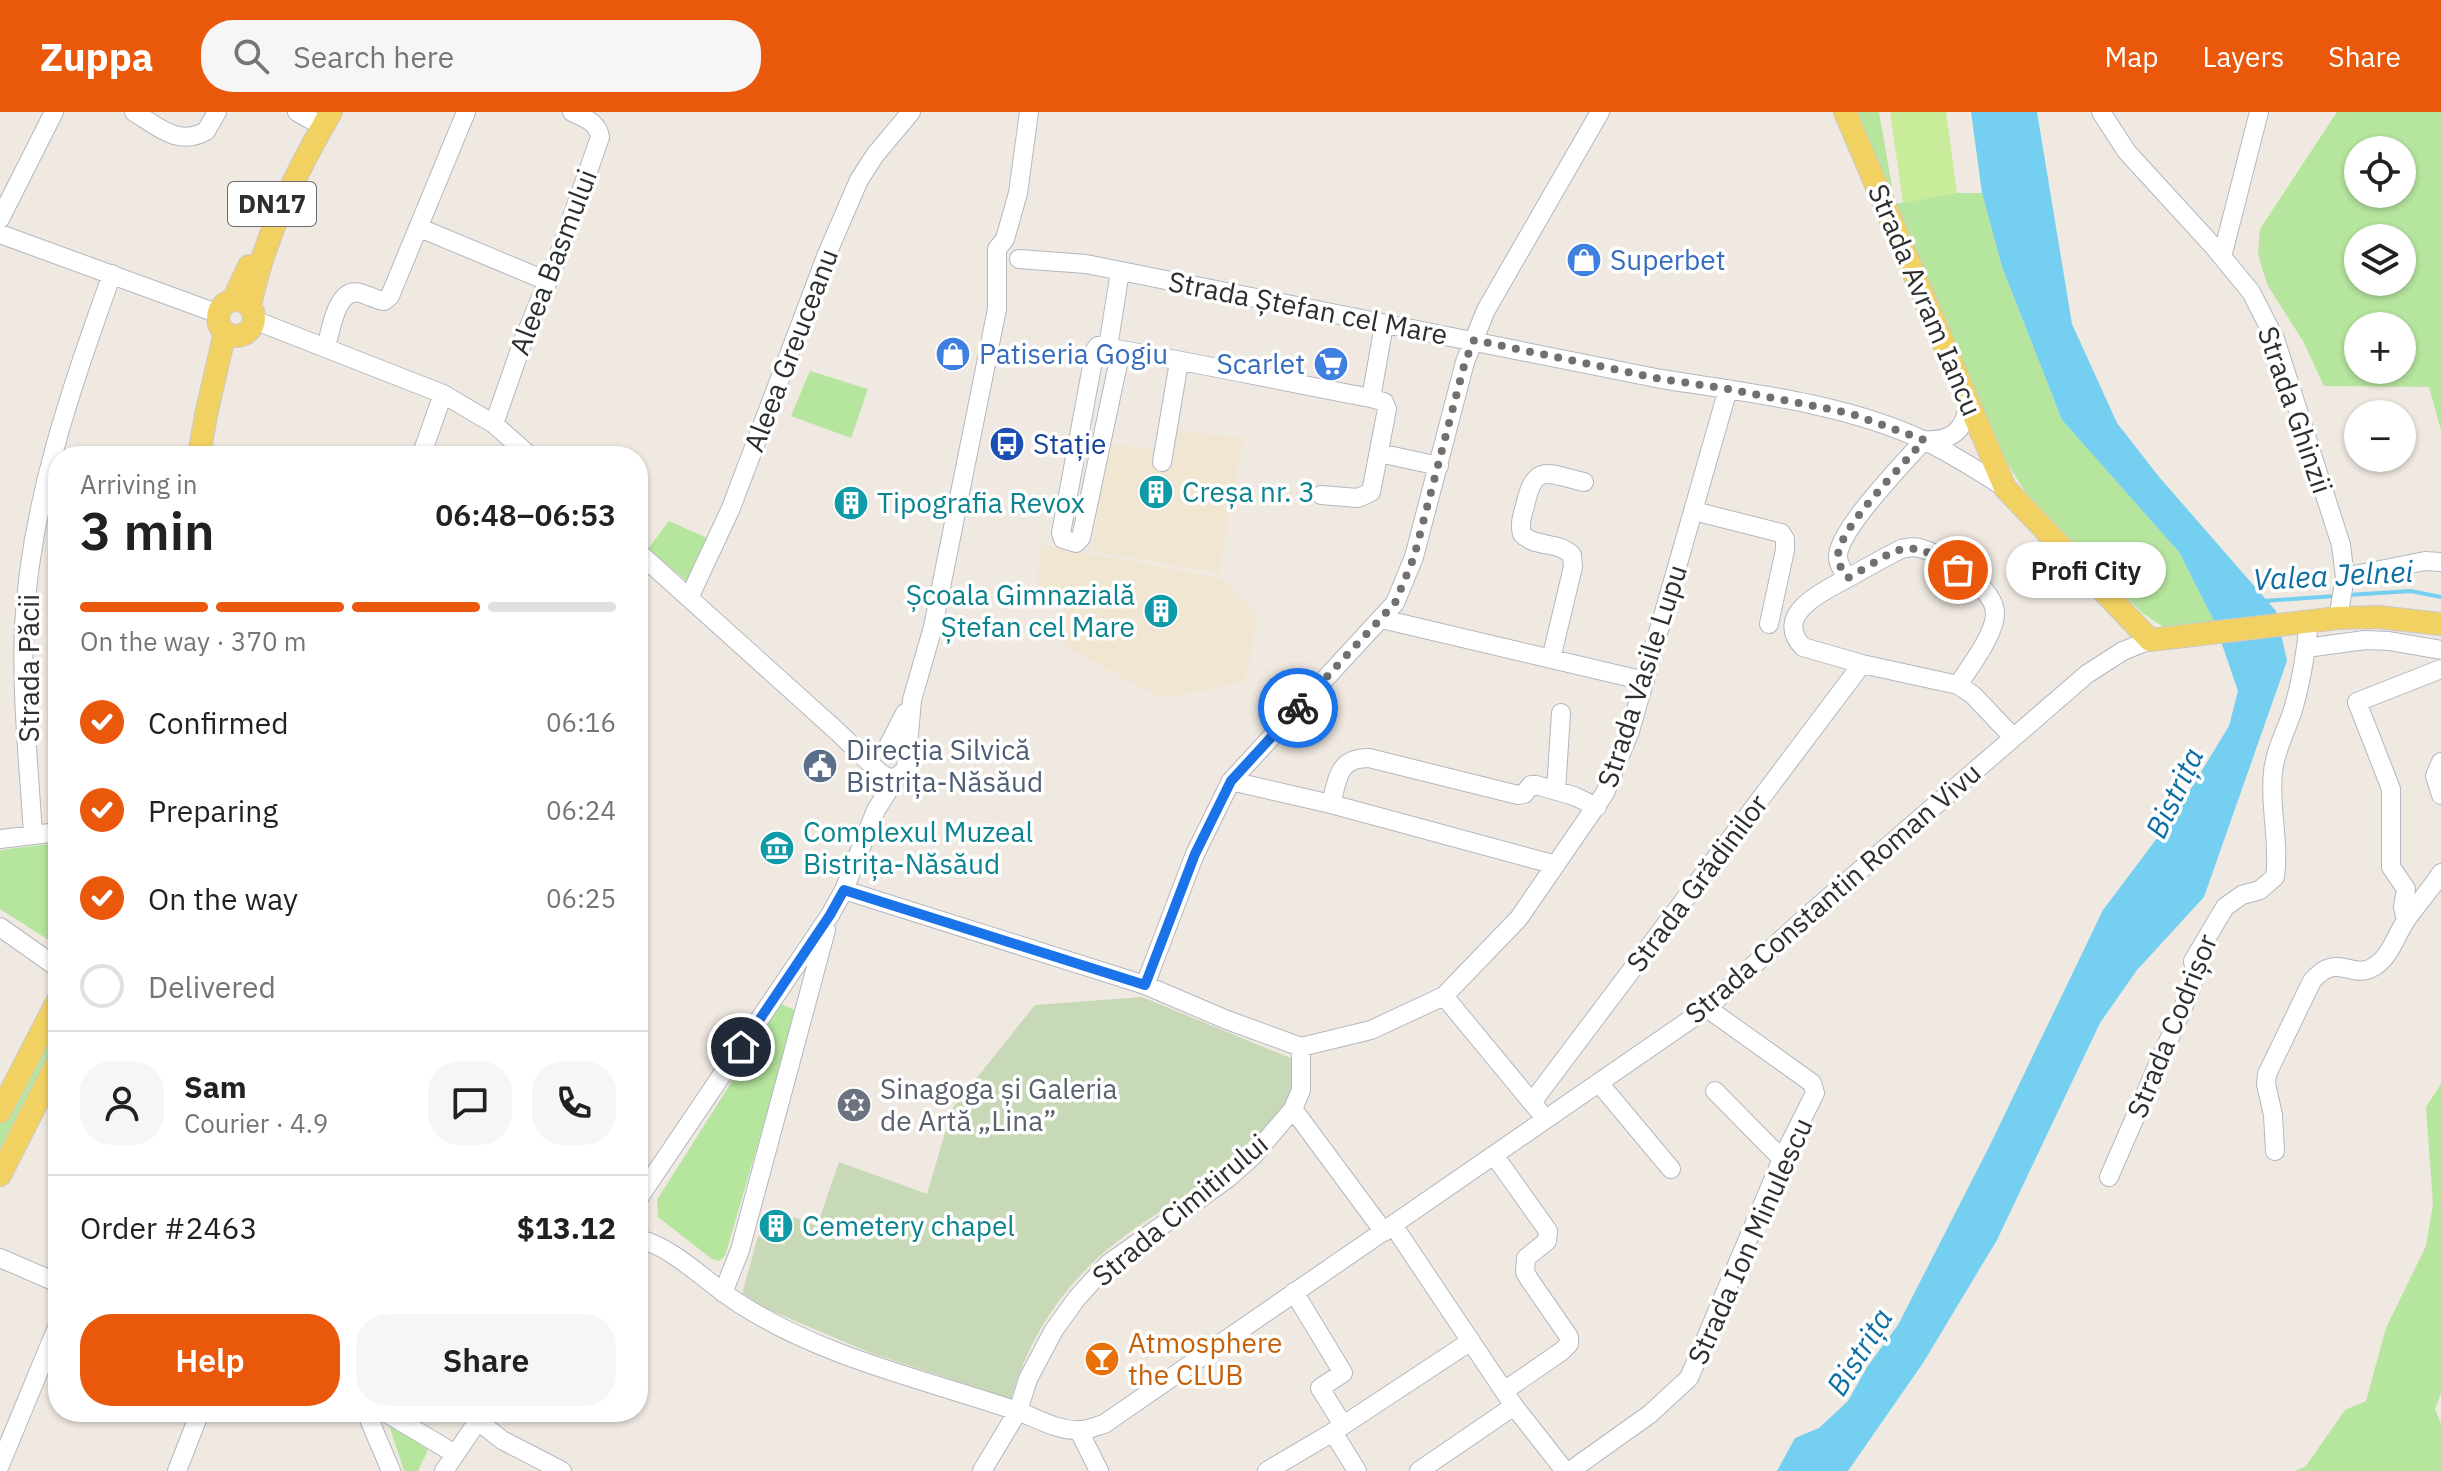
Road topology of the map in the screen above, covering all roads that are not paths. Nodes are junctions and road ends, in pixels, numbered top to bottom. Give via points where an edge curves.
1 (54, 112) edge
2 (134, 112) edge
3 (217, 112) edge
4 (466, 112) edge
5 (572, 112) edge
6 (911, 112) edge
7 (1029, 112) edge
8 (1600, 112) edge
9 (1845, 112) edge
10 (2101, 112) edge
11 (2259, 112) edge
12 (315, 114) edge
13 (0, 219) edge
14 (420, 228) junction
15 (0, 234) edge
16 (1013, 251) junction
17 (2222, 257) junction
18 (1120, 271) junction
19 (112, 274) junction
20 (547, 281) junction
21 (236, 318) junction
22 (1384, 325) junction
23 (1474, 340) junction
24 (326, 347) junction
25 (1114, 349) junction
26 (1179, 362) junction
27 (1728, 389) junction
28 (443, 394) junction
29 (1371, 398) junction
30 (1968, 405) junction
31 (494, 424) junction
32 (1924, 440) junction
33 (55, 446) edge
34 (201, 446) edge
35 (211, 446) edge
36 (425, 446) edge
37 (519, 446) edge
38 (1379, 453) junction
39 (1162, 462) dead end
40 (1439, 466) junction
41 (48, 472) edge
42 (1584, 482) dead end
43 (2005, 488) junction
44 (1321, 495) dead end
45 (1694, 511) junction
46 (648, 561) edge
47 (2441, 562) edge
48 (1848, 578) junction
49 (2344, 580) junction
50 (689, 598) junction
51 (2339, 613) junction
52 (1382, 619) junction
53 (2309, 621) junction
54 (1769, 624) dead end
55 (2441, 624) edge
56 (2150, 640) junction
57 (2306, 648) junction
58 (2441, 650) edge
59 (1551, 659) junction
60 (1862, 664) junction
61 (2441, 669) edge
62 (1645, 681) junction
63 (1958, 685) junction
64 (912, 700) junction
65 (1561, 713) dead end
66 (839, 733) junction
67 (2012, 736) junction
68 (885, 749) junction
69 (905, 756) junction
70 (2441, 762) edge
71 (885, 773) junction
72 (1231, 781) junction
73 (1556, 791) junction
74 (2441, 795) edge
75 (1331, 804) junction
76 (1597, 807) junction
77 (48, 833) edge
78 (33, 835) junction
79 (0, 839) edge
80 (1556, 865) junction
81 (2441, 873) edge
82 (844, 890) junction
83 (830, 915) junction
84 (2406, 920) junction
85 (0, 927) edge
86 (48, 961) edge
87 (1145, 985) junction
88 (1444, 996) junction
89 (1707, 1008) junction
90 (48, 1019) edge
91 (1301, 1047) junction
92 (48, 1081) edge
93 (1599, 1083) junction
94 (1715, 1091) dead end
95 (1533, 1101) junction
96 (1293, 1109) junction
97 (0, 1112) edge
98 (1546, 1119) junction
99 (2275, 1151) dead end
100 (1494, 1155) junction
101 (1782, 1159) junction
102 (1671, 1169) dead end
103 (0, 1175) edge
104 (2109, 1177) dead end
105 (648, 1184) edge
106 (1388, 1228) junction
107 (648, 1242) edge
108 (0, 1258) edge
109 (48, 1279) edge
110 (1294, 1292) junction
111 (723, 1293) junction
112 (1471, 1341) junction
113 (48, 1349) edge
114 (1509, 1399) junction
115 (1018, 1411) junction
116 (196, 1422) edge
117 (370, 1422) edge
118 (402, 1422) edge
119 (477, 1422) edge
120 (486, 1422) edge
121 (1338, 1429) junction
122 (1079, 1431) junction
123 (455, 1454) junction
124 (0, 1465) edge
125 (177, 1471) edge
126 (391, 1471) edge
127 (444, 1471) edge
128 (562, 1471) edge
129 (982, 1471) edge
130 (1099, 1471) edge
131 (1267, 1471) edge
132 (1357, 1471) edge
133 (1419, 1471) edge
134 (1568, 1471) edge

1 - 13 street
2 - 3 street via 182,138 206,131
4 - 14 street
5 - 20 street, Aleea Basmului via 593,123 600,137
6 - 50 street, Aleea Greuceanu via 859,180 731,508
7 - 16 street
8 - 23 street
9 - 30 main road, Strada Avram Iancu
10 - 17 street, Strada Ghinzii via 2127,152
11 - 17 street
12 - 21 main road, DN17 via 298,171
14 - 20 street
14 - 24 street via 390,296 384,301 362,293 345,297
15 - 19 street
16 - 18 street, Strada Ștefan cel Mare
16 - 64 street via 933,627
17 - 49 street, Strada Ghinzii via 2251,292 2275,339 2341,545
18 - 22 street, Strada Ștefan cel Mare
18 - 25 street
19 - 21 street
19 - 33 street, Strada Păcii
20 - 31 street, Aleea Basmului
21 - 24 street
21 - 34 main road, DN17
21 - 35 main road, DN17
22 - 23 street, Strada Ștefan cel Mare
22 - 29 street
23 - 27 street, Strada Ștefan cel Mare
23 - 40 street
24 - 28 street
25 - 25 street via 1095,350 1061,533 1076,543
25 - 26 street
26 - 29 street
26 - 39 street
27 - 32 street, Strada Ștefan cel Mare via 1849,413
27 - 45 street, Strada Vasile Lupu
28 - 31 street
28 - 36 street
29 - 38 street via 1384,402 1387,409
30 - 32 street via 1960,429 1950,437
30 - 43 main road, Strada Avram Iancu
31 - 37 street
32 - 43 street, Strada Ștefan cel Mare
32 - 48 street via 1841,541 1839,566
38 - 40 street
38 - 44 street via 1368,496
40 - 52 street via 1414,557 1395,603
41 - 78 street, Strada Păcii via 24,632
42 - 59 street via 1537,476 1521,521 1522,534 1529,540 1572,555
43 - 56 main road, Strada Ștefan cel Mare
45 - 54 street via 1781,533 1785,539
45 - 62 street, Strada Vasile Lupu
46 - 50 street
47 - 49 street
48 - 60 street via 1811,598 1799,611 1794,631 1803,647
48 - 63 street via 1915,546 1983,586 1995,614 1992,628
49 - 51 street, Strada Ghinzii
50 - 66 street
51 - 53 main road
51 - 55 main road
52 - 59 street
52 - 72 street
53 - 56 main road
53 - 57 street, Strada Codrișor
56 - 67 street, Strada Constantin Roman Vivu via 2087,674
57 - 58 street via 2365,640
57 - 104 street, Strada Codrișor via 2272,775 2275,877 2225,907 2203,941 2193,961 2191,989
59 - 62 street
60 - 63 street
60 - 95 street, Strada Grădinilor
61 - 84 street via 2357,702 2391,789 2391,867 2406,889
62 - 76 street, Strada Vasile Lupu
63 - 67 street
64 - 68 street
64 - 69 street
65 - 73 street
66 - 68 street
66 - 71 street
67 - 89 street, Strada Constantin Roman Vivu
68 - 69 street via 896,748
68 - 71 street via 878,756
69 - 71 street via 906,769
70 - 74 street via 2435,776
71 - 82 street
72 - 75 street
72 - 87 street via 1195,854
73 - 75 street via 1533,785 1518,795 1357,758 1340,771
73 - 76 street
75 - 80 street
76 - 80 street, Strada Vasile Lupu
77 - 78 street
78 - 79 street
80 - 88 street, Strada Vasile Lupu via 1519,918
81 - 84 street
82 - 83 street
82 - 87 street
83 - 105 street
83 - 111 street via 743,1241
84 - 99 street via 2377,965 2360,971 2333,966 2312,981 2267,1074
85 - 86 street
87 - 91 street
88 - 91 street, Strada Vasile Lupu via 1371,1030
88 - 95 street
89 - 93 street, Strada Constantin Roman Vivu
89 - 101 street, Strada Ion Minulescu via 1814,1088
90 - 97 main road
91 - 96 street, Strada Cimitirului via 1301,1090
92 - 103 main road
93 - 98 street, Strada Constantin Roman Vivu
93 - 102 street
94 - 101 street
95 - 98 street
96 - 106 street
96 - 115 street, Strada Cimitirului via 1227,1179 1108,1264 1077,1298 1028,1379
98 - 100 street, Strada Constantin Roman Vivu
100 - 106 street, Strada Constantin Roman Vivu
100 - 114 street via 1548,1231 1547,1241 1526,1258 1525,1272 1569,1337 1569,1344
101 - 134 street, Strada Ion Minulescu via 1689,1378 1650,1414
106 - 110 street, Strada Constantin Roman Vivu
106 - 112 street
107 - 111 street
108 - 109 street
110 - 121 street via 1343,1373 1320,1388
110 - 122 street, Strada Constantin Roman Vivu via 1125,1412
111 - 115 street via 782,1328 868,1365
112 - 114 street
112 - 121 street
113 - 124 street
114 - 133 street
114 - 134 street
115 - 122 street
115 - 129 street, Strada Cimitirului
116 - 125 street
117 - 126 street
118 - 123 street
119 - 123 street
120 - 128 street via 502,1440
121 - 131 street
121 - 132 street
122 - 130 street
123 - 127 street

